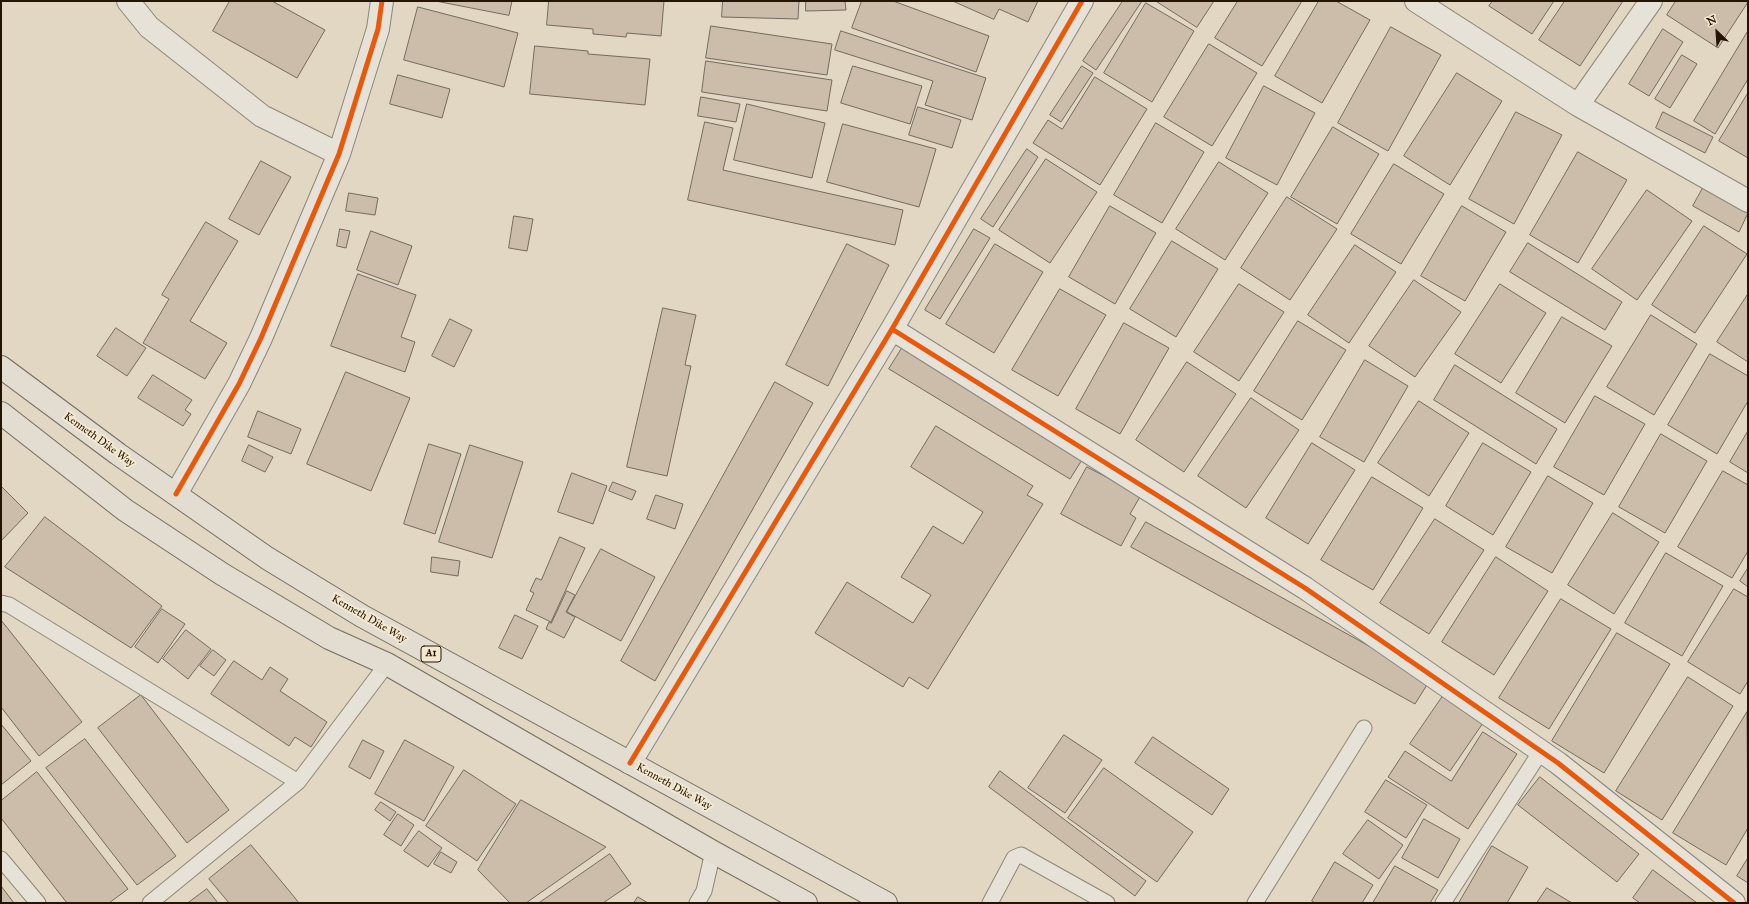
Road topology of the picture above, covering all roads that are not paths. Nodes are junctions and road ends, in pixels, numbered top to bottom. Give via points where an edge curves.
1 (128, 1) edge
2 (382, 1) edge
3 (1082, 1) edge
4 (1416, 1) edge
5 (1651, 1) edge
6 (1578, 105) junction
7 (339, 154) junction
8 (1748, 201) edge
9 (892, 329) junction
10 (1, 366) edge
11 (1, 413) edge
12 (176, 494) junction
13 (1, 603) edge
14 (387, 664) junction
15 (1364, 728) dead end
16 (1541, 751) junction
17 (630, 763) junction
18 (298, 782) junction
19 (713, 852) junction
20 (1, 859) edge
21 (38, 903) edge
22 (150, 903) edge
23 (697, 903) edge
24 (806, 903) edge
25 (886, 903) edge
26 (990, 903) edge
27 (1107, 903) edge
28 (1254, 903) edge
29 (1443, 903) edge
30 (1734, 903) edge

1 - 7 street via 149,27 262,116
2 - 7 street via 378,29
3 - 9 street
4 - 6 street
5 - 6 street
6 - 8 street
7 - 12 street via 239,384
9 - 16 street via 1305,588
9 - 17 street
10 - 12 highway, Kenneth Dike Way / A1
11 - 14 highway via 125,510 222,574 329,638
12 - 17 highway, Kenneth Dike Way / A1 via 267,558 362,616
13 - 18 lane via 9,605
14 - 18 lane
14 - 19 highway
15 - 28 lane
16 - 29 lane
16 - 30 street
17 - 25 highway, Kenneth Dike Way / A1
18 - 22 lane
19 - 23 lane via 704,891
19 - 24 highway
20 - 21 lane
26 - 27 lane via 1014,858 1021,855

